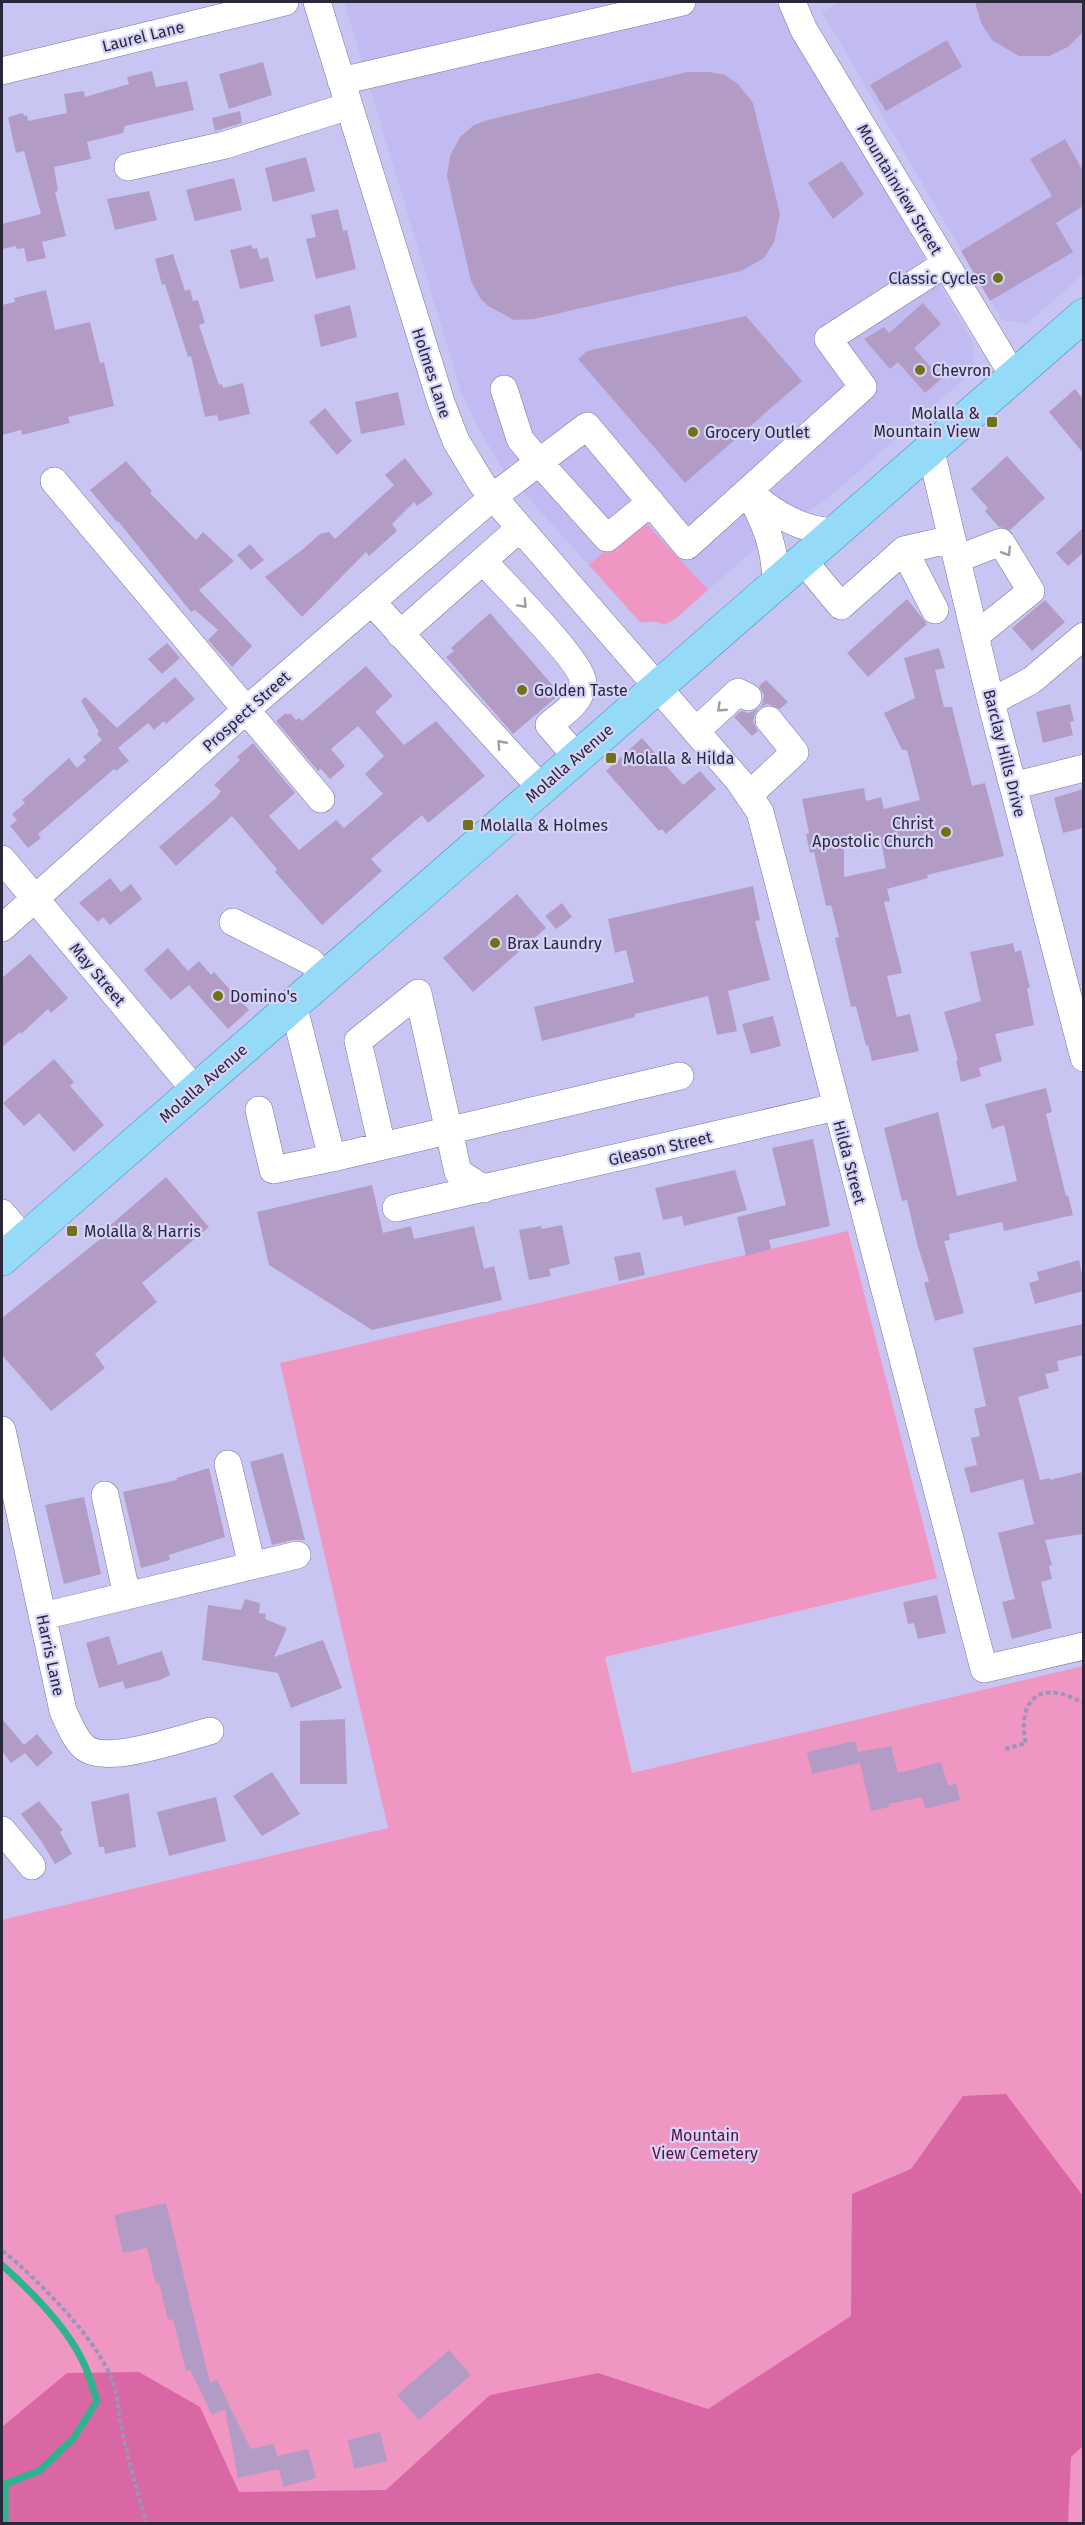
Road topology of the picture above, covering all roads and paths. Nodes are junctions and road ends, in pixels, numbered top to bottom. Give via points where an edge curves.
1 (285, 2) edge
2 (317, 2) edge
3 (682, 2) edge
4 (792, 2) edge
5 (2, 71) edge
6 (341, 81) junction
7 (349, 106) junction
8 (128, 167) dead end
9 (945, 264) junction
10 (1083, 315) edge
11 (1013, 375) junction
12 (504, 389) dead end
13 (930, 447) junction
14 (538, 461) junction
15 (54, 481) dead end
16 (748, 492) junction
17 (493, 497) junction
18 (651, 502) junction
19 (520, 528) junction
20 (832, 532) junction
21 (955, 549) junction
22 (904, 550) junction
23 (802, 559) junction
24 (483, 561) junction
25 (776, 581) junction
26 (372, 602) junction
27 (935, 610) dead end
28 (400, 634) junction
29 (975, 636) junction
30 (1083, 636) edge
31 (657, 686) junction
32 (748, 698) dead end
33 (991, 702) junction
34 (245, 711) junction
35 (769, 720) dead end
36 (696, 731) junction
37 (576, 756) junction
38 (1083, 768) edge
39 (1013, 786) junction
40 (540, 788) junction
41 (750, 794) junction
42 (321, 799) dead end
43 (2, 859) edge
44 (35, 898) junction
45 (233, 922) dead end
46 (2, 928) edge
47 (325, 976) junction
48 (293, 1004) junction
49 (1077, 1007) edge
50 (1083, 1058) edge
51 (680, 1076) dead end
52 (195, 1090) junction
53 (836, 1107) junction
54 (258, 1110) dead end
55 (447, 1131) junction
56 (382, 1146) junction
57 (332, 1158) junction
58 (484, 1189) junction
59 (396, 1208) dead end
60 (2, 1213) edge
61 (13, 1249) edge
62 (2, 1430) edge
63 (228, 1464) dead end
64 (105, 1495) dead end
65 (297, 1555) dead end
66 (252, 1566) junction
67 (127, 1596) junction
68 (43, 1616) junction
69 (1083, 1646) edge
70 (1083, 1703) edge
71 (210, 1731) dead end
72 (1005, 1749) dead end
73 (2, 1830) edge
74 (32, 1866) dead end
75 (3, 2251) dead end
76 (147, 2523) edge

1 - 5 street, Laurel Lane
2 - 6 street, Holmes Lane
3 - 6 street
4 - 9 street, Mountainview Street via 804,30
6 - 7 street, Holmes Lane
7 - 8 street via 225,145
7 - 17 street, Holmes Lane via 447,420 467,461
9 - 11 street, Mountainview Street
9 - 16 street via 828,339 863,387
10 - 11 main road, Molalla Avenue
11 - 13 main road, Molalla Avenue
12 - 14 street via 520,439
13 - 20 main road, Molalla Avenue
13 - 21 street, Barclay Hills Drive
14 - 17 street, Prospect Street
14 - 18 street via 607,537
14 - 18 street, Prospect Street via 588,426
15 - 34 street
16 - 18 street via 687,546
16 - 20 street via 792,522
16 - 25 street via 770,536
17 - 19 street, Holmes Lane
17 - 26 street, Prospect Street
19 - 24 street
19 - 31 street, Holmes Lane
20 - 23 main road, Molalla Avenue
21 - 22 street
21 - 29 street, Barclay Hills Drive
21 -> 29 street via 1000,542 1031,591
22 - 23 street via 842,606
22 - 27 street
23 - 25 main road, Molalla Avenue
24 - 28 street
24 -> 37 street via 580,671 583,682 577,699 549,725
25 - 31 main road, Molalla Avenue
26 - 28 street
26 - 34 street, Prospect Street
40 -> 28 street
29 - 33 street, Barclay Hills Drive
30 - 33 street via 1032,680
31 - 36 street, Hilda Street
31 - 37 main road, Molalla Avenue
32 -> 36 street via 738,692
33 - 39 street, Barclay Hills Drive
34 - 42 street
34 - 44 street, Prospect Street
35 - 41 street via 795,752
36 - 41 street, Hilda Street
37 - 40 main road, Molalla Avenue
38 - 39 street
39 - 49 street, Barclay Hills Drive
40 - 47 main road, Molalla Avenue
41 - 53 street, Hilda Street via 763,819
43 - 44 street, May Street
44 - 46 street, Prospect Street
44 - 52 street, May Street
45 - 47 street via 310,961
47 - 48 main road, Molalla Avenue
48 - 52 main road, Molalla Avenue
48 - 57 street
49 - 50 street, Barclay Hills Drive
51 - 55 street
52 - 61 main road, Molalla Avenue
53 - 58 street, Gleason Street
53 - 69 street, Hilda Street via 984,1669
54 - 57 street via 273,1170
55 - 56 street
55 - 56 street via 418,993 358,1041
55 - 58 street via 458,1172
56 - 57 street
58 - 59 street, Gleason Street
60 - 61 street
62 - 68 street, Harris Lane
63 - 66 street
64 - 67 street
65 - 66 street
66 - 67 street
67 - 68 street
68 - 71 street, Harris Lane via 63,1711 85,1748 115,1755
70 - 72 path via 1054,1692 1041,1695 1023,1714 1026,1743
73 - 74 street
75 - 76 path via 32,2275 63,2310 94,2349 113,2384

